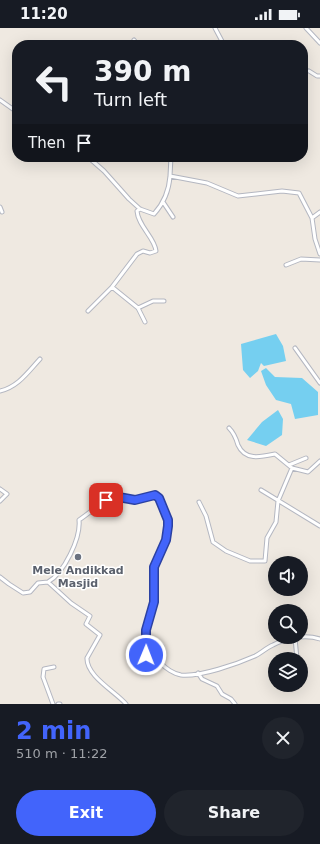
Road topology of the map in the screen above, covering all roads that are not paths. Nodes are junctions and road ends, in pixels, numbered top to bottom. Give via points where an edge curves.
1 (215, 28) edge
2 (306, 28) edge
3 (221, 40) edge
4 (320, 43) edge
5 (309, 71) dead end
6 (320, 76) edge
7 (0, 100) edge
8 (12, 108) edge
9 (94, 162) edge
10 (171, 162) edge
11 (170, 176) junction
12 (163, 202) junction
13 (0, 207) edge
14 (140, 209) junction
15 (2, 212) dead end
16 (320, 212) edge
17 (173, 217) dead end
18 (312, 218) junction
19 (320, 254) edge
20 (320, 260) edge
21 (286, 264) dead end
22 (112, 287) junction
23 (164, 301) dead end
24 (138, 308) junction
25 (88, 311) dead end
26 (145, 322) dead end
27 (295, 348) dead end
28 (40, 359) dead end
29 (320, 383) edge
30 (0, 391) edge
31 (229, 428) dead end
32 (306, 458) dead end
33 (320, 461) edge
34 (290, 466) junction
35 (0, 489) edge
36 (261, 490) dead end
37 (0, 501) edge
38 (278, 501) junction
39 (199, 502) dead end
40 (320, 526) edge
41 (0, 577) edge
42 (48, 582) junction
43 (308, 637) edge
44 (320, 639) edge
45 (275, 644) edge
46 (54, 667) dead end
47 (198, 673) junction
48 (53, 704) edge
49 (126, 704) edge
50 (235, 704) edge

1 - 3 street
2 - 4 street
5 - 6 street
7 - 8 street
9 - 14 street
10 - 11 street
11 - 12 street
11 - 18 street via 207,183 238,196 282,191 299,193
12 - 14 street via 154,214
12 - 17 street
13 - 15 street
14 - 22 street via 137,211 138,216 156,251 150,254 143,251 137,254
16 - 18 street
18 - 19 street
20 - 21 street via 301,259
22 - 24 street
22 - 25 street
23 - 24 street via 153,301
24 - 26 street
27 - 29 street
28 - 30 street via 17,384
31 - 34 street via 244,454 261,457 275,454
32 - 34 street
33 - 34 street via 308,472
34 - 38 street
35 - 37 street via 8,494
36 - 38 street
38 - 39 street via 276,522 266,541 265,561 254,562 226,551 213,542
38 - 40 street
41 - 42 street via 23,593 30,592 38,583
42 - 47 street via 70,556 79,520 88,512 113,496 135,500 155,495 159,498 168,526 166,540 154,567 154,602 146,630 145,654 150,656 160,645 161,663 166,668 181,675
42 - 49 street via 90,616 86,624 100,635 87,661 95,676
43 - 44 street
45 - 47 street via 236,664
46 - 48 street via 44,669 43,677
47 - 50 street via 202,679 216,686

